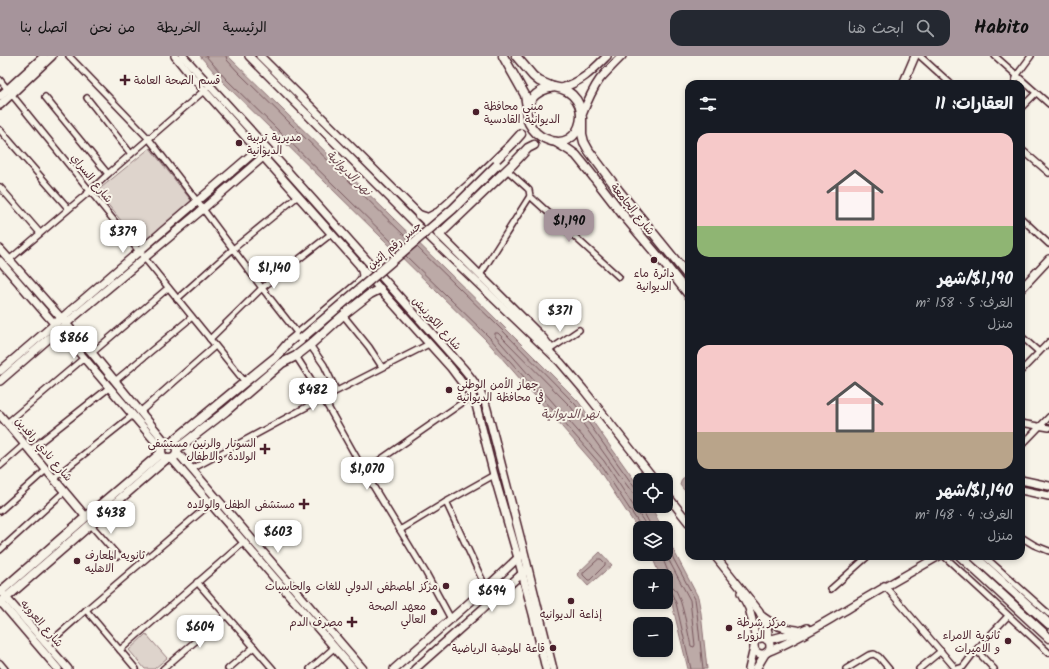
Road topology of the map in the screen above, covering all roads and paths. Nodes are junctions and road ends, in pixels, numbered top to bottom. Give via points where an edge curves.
1 (44, 56) edge
2 (52, 56) edge
3 (69, 56) edge
4 (175, 56) edge
5 (183, 56) edge
6 (250, 56) edge
7 (260, 56) edge
8 (503, 56) edge
9 (516, 56) edge
10 (607, 56) edge
11 (622, 56) edge
12 (915, 56) edge
13 (920, 56) edge
14 (995, 56) edge
15 (1030, 56) edge
16 (1017, 75) junction
17 (0, 80) edge
18 (905, 80) edge
19 (947, 80) edge
20 (1015, 80) edge
21 (1022, 80) edge
22 (1025, 83) edge
23 (211, 85) junction
24 (558, 87) junction
25 (9, 91) junction
26 (205, 91) junction
27 (218, 93) junction
28 (1036, 93) junction
29 (0, 96) edge
30 (45, 97) dead end
31 (87, 98) dead end
32 (212, 98) junction
33 (1025, 104) edge
34 (1049, 104) edge
35 (0, 105) edge
36 (527, 108) junction
37 (582, 116) junction
38 (527, 118) junction
39 (0, 130) edge
40 (521, 134) junction
41 (149, 139) junction
42 (555, 142) junction
43 (257, 150) junction
44 (1025, 152) edge
45 (131, 154) junction
46 (263, 157) junction
47 (283, 166) junction
48 (502, 168) junction
49 (276, 171) junction
50 (1049, 173) edge
51 (108, 174) junction
52 (0, 187) edge
53 (90, 191) junction
54 (298, 196) junction
55 (530, 196) junction
56 (197, 201) junction
57 (68, 208) junction
58 (203, 208) junction
59 (416, 218) junction
60 (1025, 222) edge
61 (40, 233) junction
62 (331, 234) junction
63 (436, 237) junction
64 (1049, 244) edge
65 (0, 249) edge
66 (233, 249) junction
67 (141, 255) junction
68 (1049, 259) edge
69 (3, 262) edge
70 (361, 267) junction
71 (685, 272) edge
72 (480, 275) junction
73 (620, 277) dead end
74 (1025, 285) edge
75 (168, 288) junction
76 (262, 288) junction
77 (380, 289) junction
78 (685, 290) edge
79 (177, 299) junction
80 (342, 315) junction
81 (192, 317) junction
82 (64, 321) junction
83 (58, 327) junction
84 (579, 330) dead end
85 (210, 339) junction
86 (304, 340) junction
87 (1025, 340) edge
88 (1049, 342) edge
89 (429, 344) junction
90 (215, 346) junction
91 (551, 349) junction
92 (1039, 352) junction
93 (92, 353) junction
94 (296, 356) junction
95 (84, 358) junction
96 (279, 360) junction
97 (560, 362) junction
98 (382, 367) junction
99 (1025, 367) edge
100 (0, 371) edge
101 (466, 372) junction
102 (458, 377) junction
103 (0, 381) edge
104 (115, 381) junction
105 (244, 382) junction
106 (110, 387) junction
107 (336, 390) junction
108 (472, 396) junction
109 (322, 398) junction
110 (486, 403) junction
111 (476, 405) junction
112 (141, 411) junction
113 (133, 415) junction
114 (1049, 417) edge
115 (3, 421) edge
116 (1025, 424) edge
117 (1040, 426) junction
118 (1049, 428) edge
119 (1025, 442) edge
120 (25, 444) junction
121 (30, 450) junction
122 (169, 451) junction
123 (0, 466) edge
124 (192, 469) junction
125 (46, 470) junction
126 (364, 471) junction
127 (649, 473) edge
128 (494, 475) junction
129 (54, 478) junction
130 (1025, 481) edge
131 (1049, 486) edge
132 (509, 491) junction
133 (1025, 491) edge
134 (65, 492) junction
135 (499, 495) junction
136 (1049, 496) edge
137 (446, 502) junction
138 (673, 503) edge
139 (210, 504) junction
140 (0, 511) edge
141 (86, 516) junction
142 (685, 518) edge
143 (90, 524) junction
144 (400, 530) junction
145 (1025, 539) edge
146 (244, 542) junction
147 (0, 550) edge
148 (1049, 551) edge
149 (524, 552) junction
150 (118, 556) dead end
151 (518, 558) junction
152 (721, 560) edge
153 (864, 560) edge
154 (925, 560) edge
155 (931, 560) edge
156 (948, 560) edge
157 (963, 560) edge
158 (978, 560) edge
159 (988, 560) edge
160 (525, 571) junction
161 (284, 576) junction
162 (732, 577) junction
163 (278, 581) junction
164 (197, 582) junction
165 (884, 585) junction
166 (486, 588) junction
167 (831, 589) dead end
168 (1, 597) edge
169 (86, 610) junction
170 (1049, 614) edge
171 (226, 615) junction
172 (762, 616) junction
173 (1008, 616) junction
174 (451, 619) junction
175 (1049, 624) edge
176 (803, 630) junction
177 (434, 634) junction
178 (1049, 638) edge
179 (756, 640) junction
180 (768, 640) junction
181 (444, 644) junction
182 (47, 645) junction
183 (254, 646) junction
184 (335, 647) junction
185 (754, 648) junction
186 (120, 650) junction
187 (976, 650) junction
188 (941, 651) junction
189 (766, 653) junction
190 (1049, 653) edge
191 (0, 663) edge
192 (54, 668) edge
193 (5, 669) edge
194 (68, 669) edge
195 (136, 669) edge
196 (163, 669) edge
197 (228, 669) edge
198 (273, 669) edge
199 (310, 669) edge
200 (353, 669) edge
201 (363, 669) edge
202 (394, 669) edge
203 (415, 669) edge
204 (546, 669) edge
205 (552, 669) edge
206 (749, 669) edge
207 (756, 669) edge
208 (846, 669) edge
209 (889, 669) edge
210 (919, 669) edge
211 (957, 669) edge
212 (994, 669) edge

1 - 25 main road
2 - 25 main road
3 - 41 street
4 - 26 main road, شارع الكورنيش
5 - 23 main road, شارع الكورنيش
6 - 59 main road
7 - 59 main road
8 - 36 main road via 525,94
9 - 24 main road via 533,76
10 - 24 main road via 582,79 568,86
11 - 37 main road via 598,82
12 - 18 main road
13 - 19 street
14 - 16 street
15 - 16 street
16 - 20 street
16 - 21 street
17 - 25 street, شارع السراي
22 - 28 street
23 - 26 street
23 - 27 main road, شارع الكورنيش
24 - 36 main road via 547,88 535,94
24 - 37 main road via 573,96
25 - 29 main road
25 - 35 main road
25 - 53 street, شارع السراي
26 - 32 main road, شارع الكورنيش
26 - 41 street
27 - 32 main road via 212,93
27 - 47 main road, شارع الكورنيش
28 - 33 street
28 - 34 street
30 - 51 street
31 - 45 street
32 - 43 main road, شارع الكورنيش
36 - 38 main road
37 - 42 main road via 574,135 564,141
37 - 71 main road, شارع الجامعة via 582,134 589,151
38 - 40 main road
38 - 42 main road via 535,133
39 - 57 street
40 - 48 main road
40 - 59 main road via 438,212 428,218
41 - 45 street
41 - 56 street
42 - 48 main road via 528,147 517,153
42 - 78 main road, شارع الجامعة via 576,156
43 - 46 main road, شارع الكورنيش
43 - 56 main road
44 - 50 street
45 - 51 street
46 - 49 main road, شارع الكورنيش
46 - 58 main road
47 - 49 main road
47 - 101 main road, شارع الكورنيش
48 - 55 street via 529,190
48 - 63 main road
48 - 86 main road, جسر رقم إثنين via 424,241
49 - 54 main road, شارع الكورنيش
51 - 53 street
52 - 61 street
53 - 57 street
53 - 67 street, شارع السراي
54 - 62 main road, شارع الكورنيش
54 - 66 street
55 - 72 street
55 - 73 street
56 - 58 street
56 - 67 main road
57 - 61 street
58 - 66 street
58 - 67 main road
59 - 63 main road
60 - 64 street
61 - 69 street
62 - 70 main road, شارع الكورنيش
62 - 76 street
63 - 72 main road
63 - 97 main road
65 - 69 main road
66 - 76 street
66 - 79 street
67 - 75 street, شارع السراي
67 - 82 main road
68 - 74 main road
69 - 82 main road
69 - 83 main road
70 - 77 main road, شارع الكورنيش
70 - 86 main road via 363,277 359,283
72 - 91 main road
75 - 79 street, شارع السراي
75 - 93 street
76 - 85 street
76 - 86 street
77 - 80 main road via 372,292
77 - 89 main road, شارع الكورنيش
79 - 81 street, شارع السراي
80 - 86 main road
80 - 98 street
81 - 85 street, شارع السراي
81 - 104 street
82 - 83 main road
82 - 93 main road
83 - 95 main road
83 - 100 main road
83 - 103 main road
84 - 91 street
85 - 90 street, شارع السراي
86 - 94 main road
86 - 96 main road
86 - 107 street via 324,365
87 - 92 street
88 - 92 street
89 - 98 street
89 - 102 main road, شارع الكورنيش
90 - 105 street, شارع السراي
90 - 112 street
91 - 97 main road
92 - 99 street
93 - 104 main road
94 - 96 main road
94 - 109 street
95 - 106 main road
95 - 115 street
96 - 105 main road
96 - 122 main road via 226,410
97 - 127 main road
98 - 107 street
101 - 102 main road
101 - 110 main road, شارع الكورنيش
102 - 108 main road, شارع الكورنيش
104 - 112 main road
105 - 122 main road
106 - 113 main road
106 - 121 street
107 - 109 street
108 - 111 main road, شارع الكورنيش
108 - 126 street
109 - 124 street
109 - 126 street
110 - 111 main road
110 - 132 main road, شارع الكورنيش
111 - 128 main road, شارع الكورنيش
112 - 122 main road
113 - 122 main road
113 - 129 street
114 - 117 street
115 - 120 main road, شارع نادي رافدين
116 - 117 street
117 - 118 street
117 - 119 street
120 - 121 main road, شارع نادي رافدين
120 - 123 street
121 - 125 main road, شارع نادي رافدين
122 - 124 main road
122 - 139 main road
122 - 141 main road
122 - 143 main road
124 - 161 main road
125 - 129 main road, شارع نادي رافدين
125 - 140 street
126 - 144 street
128 - 135 main road, شارع الكورنيش
128 - 137 street
129 - 134 main road, شارع نادي رافدين
130 - 131 main road
132 - 135 main road
132 - 149 main road, شارع الكورنيش
133 - 136 main road
134 - 141 main road, شارع نادي رافدين
134 - 147 street
135 - 151 main road, شارع الكورنيش
137 - 144 street
137 - 166 street
138 - 142 main road
139 - 146 main road
139 - 169 street
141 - 168 main road
143 - 150 street
143 - 168 main road
144 - 174 street
145 - 148 street
146 - 163 main road
146 - 164 street
149 - 151 main road
149 - 160 main road, شارع الكورنيش
151 - 160 main road, شارع الكورنيش
151 - 166 main road
152 - 162 main road
153 - 167 street
154 - 165 main road
155 - 165 main road
156 - 173 street
157 - 178 main road
158 - 175 main road
159 - 170 street
160 - 181 main road
160 - 204 main road, شارع الكورنيش
160 - 205 main road, شارع الكورنيش
161 - 163 main road
161 - 201 main road
162 - 172 main road
162 - 179 main road via 749,608
163 - 184 main road
164 - 171 street
164 - 186 street
165 - 176 main road
165 - 188 street
165 - 189 main road via 793,641
166 - 174 main road
168 - 182 main road, شارع العروبه
168 - 192 main road, شارع العروبه
169 - 182 street
169 - 186 street
171 - 183 street
171 - 196 street
172 - 176 main road via 783,628
172 - 180 main road
173 - 187 street
173 - 190 street
174 - 177 main road
176 - 180 main road
177 - 181 main road
177 - 202 main road
179 - 180 main road
179 - 185 main road
180 - 189 main road via 770,648
181 - 203 main road
182 - 194 main road, شارع العروبه
183 - 197 street
183 - 198 street
184 - 199 street
184 - 200 main road
185 - 189 main road via 757,653
185 - 206 main road
186 - 195 street
187 - 211 street via 963,667
187 - 212 street
188 - 210 street
188 - 211 street
189 - 207 main road
191 - 193 street
208 - 209 street via 874,654

